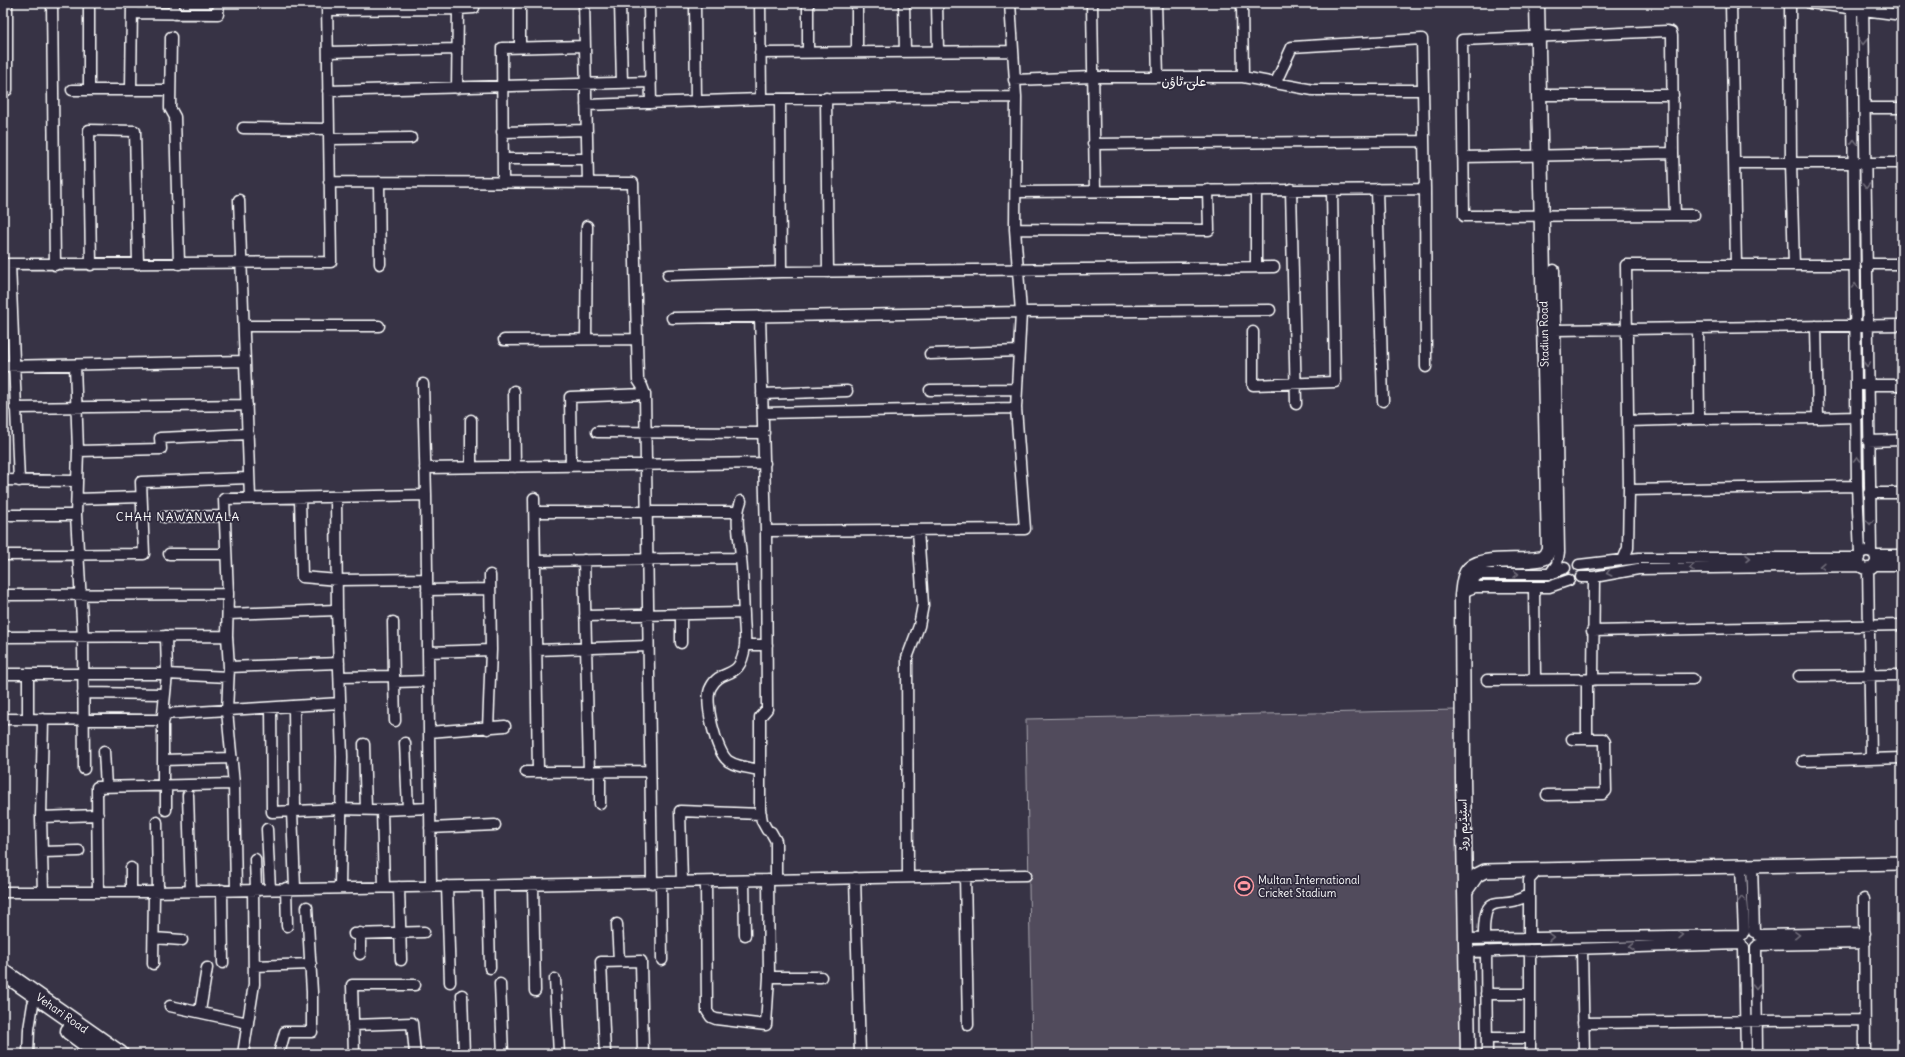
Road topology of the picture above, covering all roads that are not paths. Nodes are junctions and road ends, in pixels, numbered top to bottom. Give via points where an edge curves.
1 (7, 3) edge
2 (52, 3) edge
3 (89, 3) edge
4 (174, 3) edge
5 (219, 3) edge
6 (474, 3) edge
7 (520, 3) edge
8 (584, 3) edge
9 (620, 3) edge
10 (649, 3) edge
11 (695, 3) edge
12 (760, 3) edge
13 (808, 3) edge
14 (857, 3) edge
15 (904, 3) edge
16 (937, 3) edge
17 (1010, 3) edge
18 (1092, 3) edge
19 (1156, 3) edge
20 (1242, 3) edge
21 (1538, 3) edge
22 (1731, 3) edge
23 (1790, 3) edge
24 (1810, 3) edge
25 (327, 6) edge
26 (432, 6) edge
27 (1852, 6) edge
28 (1863, 7) edge
29 (132, 8) edge
30 (458, 9) junction
31 (174, 14) junction
32 (1902, 15) edge
33 (1538, 35) junction
34 (172, 37) dead end
35 (585, 46) junction
36 (520, 47) junction
37 (458, 49) junction
38 (5, 50) edge
39 (938, 51) junction
40 (1012, 51) junction
41 (328, 52) junction
42 (808, 52) junction
43 (857, 52) junction
44 (905, 52) junction
45 (760, 53) junction
46 (1093, 77) junction
47 (1158, 77) junction
48 (1243, 77) junction
49 (1014, 80) junction
50 (651, 82) junction
51 (1276, 82) junction
52 (622, 83) junction
53 (586, 84) junction
54 (502, 87) junction
55 (457, 88) junction
56 (3, 90) edge
57 (72, 90) dead end
58 (90, 90) junction
59 (131, 90) junction
60 (170, 90) junction
61 (1423, 90) junction
62 (328, 91) junction
63 (1539, 95) junction
64 (1673, 95) junction
65 (1016, 97) junction
66 (826, 98) junction
67 (761, 99) junction
68 (780, 99) junction
69 (696, 102) junction
70 (651, 103) junction
71 (586, 105) junction
72 (1865, 108) junction
73 (1902, 108) edge
74 (243, 128) dead end
75 (587, 130) junction
76 (502, 132) junction
77 (329, 134) junction
78 (411, 138) dead end
79 (1424, 141) junction
80 (1093, 144) junction
81 (1673, 153) junction
82 (1540, 156) junction
83 (1463, 157) junction
84 (503, 159) junction
85 (587, 159) junction
86 (1735, 163) junction
87 (1791, 163) junction
88 (1902, 163) edge
89 (1854, 164) junction
90 (1866, 164) junction
91 (329, 182) junction
92 (379, 182) junction
93 (503, 182) junction
94 (588, 183) junction
95 (1291, 189) junction
96 (1332, 189) junction
97 (1377, 189) junction
98 (1425, 189) junction
99 (1095, 190) junction
100 (1208, 190) junction
101 (1256, 190) junction
102 (1016, 192) junction
103 (239, 200) dead end
104 (1674, 215) junction
105 (1694, 215) dead end
106 (1540, 216) junction
107 (587, 226) dead end
108 (1015, 229) junction
109 (242, 263) junction
110 (6, 264) edge
111 (138, 264) junction
112 (179, 264) junction
113 (380, 264) dead end
114 (1866, 264) junction
115 (1902, 264) edge
116 (54, 265) junction
117 (91, 265) junction
118 (1736, 265) junction
119 (1794, 265) junction
120 (1855, 265) junction
121 (1256, 267) junction
122 (1274, 267) dead end
123 (1019, 269) junction
124 (1554, 270) dead end
125 (781, 272) junction
126 (828, 272) junction
127 (668, 275) dead end
128 (1270, 310) dead end
129 (1021, 312) junction
130 (760, 316) junction
131 (672, 318) dead end
132 (1856, 325) junction
133 (1868, 325) junction
134 (1902, 325) edge
135 (244, 326) junction
136 (379, 326) dead end
137 (1816, 326) junction
138 (1698, 328) junction
139 (1627, 329) junction
140 (1554, 330) junction
141 (1253, 332) dead end
142 (586, 339) junction
143 (637, 339) junction
144 (504, 340) dead end
145 (1019, 351) junction
146 (930, 354) dead end
147 (245, 361) junction
148 (75, 364) junction
149 (3, 366) edge
150 (16, 366) junction
151 (1426, 367) dead end
152 (423, 384) dead end
153 (1295, 384) junction
154 (1856, 385) junction
155 (1868, 385) junction
156 (1902, 385) edge
157 (1017, 389) junction
158 (514, 390) dead end
159 (930, 390) dead end
160 (847, 391) dead end
161 (645, 394) junction
162 (762, 394) junction
163 (1383, 401) dead end
164 (1296, 404) dead end
165 (247, 405) junction
166 (76, 407) junction
167 (15, 408) junction
168 (1016, 408) junction
169 (763, 413) junction
170 (1857, 417) junction
171 (1818, 418) junction
172 (1699, 419) junction
173 (470, 420) dead end
174 (1628, 421) junction
175 (646, 431) junction
176 (597, 432) dead end
177 (764, 433) junction
178 (248, 434) junction
179 (1902, 440) edge
180 (1868, 441) junction
181 (78, 450) junction
182 (765, 463) junction
183 (570, 466) junction
184 (646, 466) junction
185 (516, 467) junction
186 (425, 468) junction
187 (471, 468) junction
188 (249, 478) junction
189 (3, 480) edge
190 (19, 480) junction
191 (77, 481) junction
192 (1857, 486) junction
193 (1629, 490) junction
194 (1869, 493) junction
195 (1902, 493) edge
196 (426, 495) junction
197 (141, 497) junction
198 (336, 497) junction
199 (250, 498) junction
200 (300, 498) junction
201 (534, 498) dead end
202 (77, 499) junction
203 (741, 501) dead end
204 (535, 512) junction
205 (646, 512) junction
206 (737, 512) junction
207 (76, 514) junction
208 (3, 515) edge
209 (224, 516) junction
210 (164, 517) dead end
211 (918, 530) junction
212 (766, 531) junction
213 (169, 554) dead end
214 (226, 554) junction
215 (3, 555) edge
216 (77, 555) junction
217 (1902, 555) edge
218 (742, 558) junction
219 (584, 560) junction
220 (647, 560) junction
221 (1622, 560) junction
222 (1867, 560) junction
223 (536, 561) junction
224 (1579, 565) junction
225 (1902, 565) edge
226 (1566, 568) junction
227 (1550, 574) junction
228 (490, 575) dead end
229 (1581, 577) junction
230 (1594, 577) junction
231 (338, 580) junction
232 (1568, 580) junction
233 (427, 585) junction
234 (1534, 587) junction
235 (490, 589) junction
236 (1464, 593) junction
237 (228, 594) junction
238 (3, 595) edge
239 (80, 595) junction
240 (337, 610) junction
241 (744, 613) junction
242 (228, 614) junction
243 (681, 614) junction
244 (648, 615) junction
245 (585, 616) junction
246 (393, 622) dead end
247 (1869, 625) junction
248 (1902, 625) edge
249 (1592, 631) junction
250 (166, 636) junction
251 (227, 636) junction
252 (3, 637) edge
253 (82, 637) junction
254 (681, 643) dead end
255 (745, 645) junction
256 (767, 645) junction
257 (648, 646) junction
258 (586, 648) junction
259 (491, 650) junction
260 (537, 650) junction
261 (428, 652) junction
262 (339, 663) junction
263 (229, 672) junction
264 (3, 674) edge
265 (28, 674) junction
266 (83, 674) junction
267 (166, 674) junction
268 (1870, 675) junction
269 (1902, 675) edge
270 (1799, 676) dead end
271 (340, 677) junction
272 (394, 679) junction
273 (1535, 679) junction
274 (1693, 679) dead end
275 (1487, 680) dead end
276 (1590, 680) junction
277 (428, 681) junction
278 (83, 693) junction
279 (165, 694) junction
280 (340, 703) junction
281 (294, 706) junction
282 (271, 708) junction
283 (227, 710) junction
284 (163, 717) junction
285 (3, 719) edge
286 (28, 719) junction
287 (42, 720) junction
288 (84, 720) junction
289 (395, 721) dead end
290 (506, 726) dead end
291 (488, 729) junction
292 (429, 732) junction
293 (1572, 739) dead end
294 (1587, 739) junction
295 (405, 742) dead end
296 (364, 744) dead end
297 (104, 751) dead end
298 (232, 758) junction
299 (1902, 758) edge
300 (1871, 759) junction
301 (163, 760) junction
302 (1803, 761) dead end
303 (84, 769) dead end
304 (760, 770) junction
305 (650, 771) junction
306 (526, 772) dead end
307 (538, 772) junction
308 (589, 772) junction
309 (600, 772) junction
310 (234, 784) junction
311 (164, 786) junction
312 (106, 787) junction
313 (188, 795) dead end
314 (1547, 795) dead end
315 (600, 804) dead end
316 (430, 808) junction
317 (341, 809) junction
318 (408, 809) junction
319 (166, 810) dead end
320 (366, 810) junction
321 (382, 810) junction
322 (294, 811) junction
323 (761, 814) junction
324 (98, 815) junction
325 (41, 817) junction
326 (157, 822) dead end
327 (495, 825) dead end
328 (430, 828) junction
329 (267, 829) dead end
330 (79, 851) dead end
331 (42, 852) junction
332 (256, 859) dead end
333 (1902, 863) edge
334 (1747, 866) junction
335 (131, 868) dead end
336 (1539, 870) junction
337 (1026, 875) dead end
338 (965, 876) junction
339 (908, 877) junction
340 (854, 878) junction
341 (772, 880) junction
342 (744, 881) junction
343 (682, 882) junction
344 (706, 882) junction
345 (656, 883) junction
346 (533, 885) junction
347 (399, 886) junction
348 (431, 886) junction
349 (447, 886) junction
350 (488, 886) junction
351 (384, 887) junction
352 (290, 888) junction
353 (340, 888) junction
354 (255, 889) junction
355 (270, 889) junction
356 (222, 890) junction
357 (236, 890) junction
358 (191, 891) junction
359 (3, 892) edge
360 (43, 892) junction
361 (98, 892) junction
362 (131, 892) junction
363 (156, 892) junction
364 (1465, 892) junction
365 (1529, 894) junction
366 (1864, 899) dead end
367 (308, 907) dead end
368 (618, 924) dead end
369 (287, 926) dead end
370 (424, 932) dead end
371 (400, 933) junction
372 (745, 935) dead end
373 (154, 938) junction
374 (1484, 938) junction
375 (1529, 938) junction
376 (1865, 938) junction
377 (182, 940) dead end
378 (1749, 940) junction
379 (1466, 945) junction
380 (1582, 948) junction
381 (1530, 950) junction
382 (1486, 951) junction
383 (360, 954) dead end
384 (401, 960) dead end
385 (662, 960) dead end
386 (619, 961) junction
387 (223, 963) dead end
388 (153, 964) dead end
389 (311, 964) junction
390 (254, 966) junction
391 (207, 968) dead end
392 (490, 968) dead end
393 (3, 972) edge
394 (769, 977) junction
395 (821, 977) dead end
396 (555, 979) dead end
397 (3, 982) edge
398 (450, 982) dead end
399 (500, 984) dead end
400 (415, 985) dead end
401 (536, 991) dead end
402 (1486, 994) junction
403 (1530, 994) junction
404 (462, 995) dead end
405 (33, 1004) junction
406 (170, 1006) dead end
407 (200, 1011) junction
408 (1756, 1020) junction
409 (1865, 1020) junction
410 (1745, 1021) junction
411 (248, 1023) junction
412 (1584, 1023) junction
413 (353, 1025) junction
414 (968, 1025) dead end
415 (1486, 1038) junction
416 (1530, 1038) junction
417 (28, 1054) edge
418 (100, 1054) edge
419 (120, 1054) edge
420 (242, 1054) edge
421 (279, 1054) edge
422 (354, 1054) edge
423 (415, 1054) edge
424 (464, 1054) edge
425 (502, 1054) edge
426 (559, 1054) edge
427 (605, 1054) edge
428 (643, 1054) edge
429 (860, 1054) edge
430 (1468, 1054) edge
431 (1487, 1054) edge
432 (1530, 1054) edge
433 (1584, 1054) edge
434 (1746, 1054) edge
435 (1757, 1054) edge
436 (1865, 1054) edge

1 - 38 street
2 - 116 street
3 - 58 street
4 - 31 street
5 - 31 street via 218,14
6 - 30 street via 474,8
7 - 36 street
8 - 35 street
9 - 52 street
10 - 50 street
11 - 69 street
12 - 45 street
13 - 42 street
14 - 43 street
15 - 44 street
16 - 39 street
17 - 40 street
18 - 46 street
19 - 47 street
20 - 48 street
21 - 33 main road, Stadiun Road
22 - 86 street
23 - 87 street
24 - 27 street
25 - 26 street
25 - 41 street
26 - 30 street
27 - 28 street
89 -> 27 street
28 - 32 street
28 -> 72 street
29 - 31 street
29 - 59 street
30 - 37 street
33 - 63 main road, Stadiun Road
33 - 64 street via 1671,32
33 - 83 street via 1462,40
34 - 60 street
35 - 36 street
35 - 53 street
36 - 54 street via 502,48
37 - 41 street
37 - 55 street
38 - 56 street via 7,90
39 - 40 street
39 - 44 street
40 - 49 street
41 - 62 street
42 - 43 street
42 - 45 street
43 - 44 street
45 - 67 street
46 - 47 street
46 - 49 street
46 - 80 street
47 - 48 street
48 - 51 street
49 - 65 street
50 - 52 street
50 - 70 street
51 - 61 street via 1314,90
51 - 61 street via 1292,47 1422,39
52 - 53 street
53 - 54 street
53 - 71 street
54 - 55 street
54 - 76 street
55 - 62 street
57 - 58 street
58 - 59 street
59 - 60 street
60 - 112 street via 170,108 175,118
61 - 79 street
62 - 77 street
63 - 64 street
63 - 82 main road, Stadiun Road
64 - 81 street
65 - 66 street
65 - 102 street
66 - 68 street
66 - 126 street
67 - 68 street
67 - 69 street
68 - 125 street
69 - 70 street
70 - 71 street
71 - 75 street
72 - 73 street
72 - 90 street
74 - 77 street
75 - 76 street
75 - 85 street
76 - 84 street
77 - 78 street
77 - 91 street
79 - 80 street
79 - 98 street
80 - 99 street
81 - 82 street
81 - 104 street
82 - 83 street
82 - 106 main road, Stadiun Road
83 - 106 street via 1464,216
84 - 85 street
84 - 93 street
85 - 94 street
86 - 87 street
86 - 118 street
87 - 89 street
87 - 119 street
88 - 90 street
89 - 90 street
89 - 120 street
90 -> 114 street
91 - 92 street
91 - 109 street via 331,262
92 - 93 street
92 - 113 street
93 - 94 street
94 - 143 street via 633,183
95 - 96 street
95 - 101 street
95 - 153 street
96 - 97 street
96 - 153 street via 1335,382
97 - 98 street
97 - 163 street
98 - 151 street
99 - 100 street
99 - 102 street
100 - 101 street
100 - 108 street via 1209,230
101 - 121 street
102 - 108 street
103 - 109 street
104 - 105 street
104 - 106 street
106 - 236 main road, Stadiun Road via 1548,549 1545,557 1537,560 1490,561 1472,567 1465,579
107 - 142 street
108 - 123 street
109 - 112 street
109 - 135 street
110 - 116 street
110 - 150 street
111 - 112 street
111 - 117 street
111 - 117 street via 135,131 89,130
114 - 115 street
114 - 133 street
116 - 117 street
118 - 119 street
118 - 139 street via 1626,265
119 - 120 street
132 -> 120 street
121 - 122 street
121 - 123 street
123 - 126 street
123 - 129 street
124 - 140 street
125 - 126 street
125 - 127 street
128 - 129 street
129 - 130 street
129 - 145 street
130 - 131 street
130 - 162 street
132 - 133 street
132 - 137 street
132 - 154 street
133 - 134 street
133 -> 155 street
135 - 136 street
135 - 147 street
137 - 138 street
137 - 171 street
138 - 139 street
138 - 172 street
139 - 140 street
139 - 174 street
140 - 227 street via 1559,552 1557,564
141 - 153 street via 1253,385
142 - 143 street
142 - 144 street
143 - 161 street via 638,380
145 - 146 street
145 - 157 street
147 - 148 street
147 - 165 street
148 - 150 street
148 - 166 street
149 - 150 street
150 - 167 street
152 - 186 street
153 - 164 street
154 - 155 street
154 - 170 street
155 - 156 street
155 - 180 street
157 - 159 street
157 - 168 street
158 - 185 street
160 - 162 street
161 - 175 street
161 - 183 street via 570,397
162 - 169 street
165 - 166 street
165 - 178 street
166 - 167 street
166 - 181 street
167 - 190 street
168 - 169 street
168 - 211 street via 1025,529
169 - 177 street
170 - 171 street
192 -> 170 street
171 - 172 street
172 - 174 street
173 - 187 street
174 - 193 street
175 - 176 street
175 - 177 street
175 - 184 street
177 - 182 street
178 - 181 street via 160,438 161,449
178 - 188 street
179 - 180 street
180 - 194 street
181 - 191 street
182 - 184 street
182 - 212 street
183 - 184 street
183 - 185 street
184 - 205 street
185 - 187 street
186 - 187 street
186 - 196 street
188 - 197 street via 141,482
188 - 199 street
189 - 190 street
190 - 191 street
191 - 202 street
192 - 193 street
192 - 222 street
193 - 221 street via 1628,548
194 - 195 street
194 -> 222 street
196 - 198 street
196 - 233 street
197 - 202 street
197 - 216 street via 144,554
198 - 200 street
198 - 231 street
199 - 200 street
199 - 209 street via 224,499
200 - 231 street via 302,577
201 - 204 street
202 - 207 street
203 - 206 street
204 - 205 street
204 - 223 street
205 - 206 street
205 - 220 street
206 - 218 street
207 - 208 street
207 - 216 street
209 - 210 street
209 - 214 street
211 - 212 street
211 - 339 street via 923,605 919,626 907,658
212 - 256 street
213 - 214 street
214 - 237 street
215 - 216 street
216 - 239 street
217 - 222 street
218 - 220 street
218 - 241 street
219 - 220 street
219 - 223 street
219 - 245 street
220 - 244 street
221 -> 222 street
221 - 224 street
222 - 225 street
222 -> 230 street via 1638,568
222 - 247 street
223 - 260 street
224 - 226 street via 1571,563
224 - 229 street
226 - 227 street
226 - 232 street via 1565,577
236 -> 227 street via 1479,574
228 - 235 street
229 - 230 street
229 - 232 street via 1575,581
230 - 249 street
231 - 233 street
231 - 240 street
232 - 234 street via 1549,587
233 - 235 street
233 - 261 street
234 - 236 street via 1475,587
234 - 273 street
235 - 259 street
236 - 364 main road, اسٹیڈیم روڈ
237 - 239 street
237 - 242 street
238 - 239 street
239 - 253 street
240 - 242 street
240 - 262 street
241 - 243 street
241 - 255 street
242 - 251 street
243 - 244 street
243 - 254 street
244 - 245 street
244 - 257 street
245 - 258 street
246 - 272 street
247 - 248 street
247 - 249 street
247 - 268 street
249 - 276 street
250 - 251 street
250 - 253 street
250 - 267 street
251 - 263 street
252 - 253 street
253 - 266 street
255 - 256 street
255 - 304 street via 740,666 733,672 719,677 710,687 708,699 720,752 741,767
256 - 304 street via 767,709 760,716
257 - 258 street
257 - 305 street
258 - 260 street
258 - 308 street
259 - 261 street
259 - 291 street
260 - 307 street
261 - 277 street
262 - 263 street
262 - 271 street
263 - 267 street
263 - 283 street
264 - 265 street
265 - 266 street
265 - 286 street
266 - 267 street
266 - 278 street
267 - 279 street
268 - 269 street
268 - 270 street
268 - 300 street
271 - 272 street
271 - 280 street
272 - 277 street
272 - 289 street
273 - 275 street
273 - 276 street
274 - 276 street
276 - 294 street
277 - 292 street
278 - 279 street
278 - 288 street
279 - 284 street
280 - 281 street
280 - 317 street
281 - 282 street
281 - 322 street
282 - 283 street
282 - 322 street via 272,812
283 - 284 street
283 - 298 street
284 - 288 street
284 - 301 street
285 - 286 street
286 - 287 street
287 - 288 street
287 - 325 street
288 - 303 street
290 - 291 street
291 - 292 street
292 - 316 street
293 - 294 street
294 - 314 street via 1603,739 1605,742 1606,791 1602,794
295 - 318 street
296 - 320 street
297 - 312 street
298 - 301 street
298 - 310 street
299 - 300 street
300 - 302 street
301 - 311 street
304 - 323 street
305 - 309 street
305 - 345 street
306 - 307 street
307 - 308 street
308 - 309 street
309 - 315 street
310 - 311 street
310 - 357 street
311 - 312 street
311 - 319 street
312 - 324 street via 97,787
313 - 358 street
316 - 318 street
316 - 328 street
317 - 320 street
317 - 322 street
317 - 353 street
318 - 321 street
320 - 321 street
321 - 351 street
322 - 352 street
323 - 341 street via 762,821 776,841
323 - 343 street via 680,811
324 - 325 street
324 - 361 street
325 - 331 street
326 - 363 street
327 - 328 street
328 - 348 street
329 - 355 street
330 - 331 street
331 - 360 street
332 - 354 street
333 - 334 street
334 - 336 street
334 - 378 street
335 - 362 street
336 - 364 street via 1485,871 1477,875
336 - 365 street via 1529,880
337 - 338 street
338 - 339 street
338 - 414 street
339 - 340 street
340 - 341 street
340 - 429 street
341 - 342 street
341 - 394 street
342 - 344 street
342 - 372 street
343 - 344 street
343 - 345 street
344 - 394 street via 707,1011 716,1019 766,1025
345 - 346 street
345 - 385 street
346 - 350 street
346 - 401 street
347 - 348 street
347 - 351 street
347 - 371 street
348 - 349 street
349 - 350 street
349 - 398 street
350 - 392 street
351 - 353 street
352 - 353 street
352 - 355 street
352 - 369 street
354 - 355 street
354 - 357 street
354 - 390 street
356 - 357 street
356 - 358 street
356 - 387 street
358 - 363 street
359 - 360 street
360 - 361 street
361 - 362 street
362 - 363 street
363 - 373 street
364 - 379 main road, اسٹیڈیم روڈ
365 - 374 street via 1516,901 1497,902 1489,906 1484,919
365 - 375 street
366 - 376 street
367 - 389 street
368 - 386 street
370 - 371 street
371 - 383 street via 357,934
371 - 384 street
373 - 377 street
373 - 388 street
374 - 375 street
374 - 379 street
375 -> 378 street
376 - 378 street
376 - 409 street
378 -> 380 street
378 -> 408 street
378 - 410 street
379 - 382 street
379 - 430 main road, اسٹیڈیم روڈ
380 - 381 street
380 - 412 street
381 - 382 street
381 - 403 street
382 - 402 street
386 - 427 street via 601,962
386 - 428 street via 641,961
389 - 390 street
389 - 421 street via 312,1032 285,1032
390 - 411 street
391 - 407 street
393 - 419 main road, Vehari Road
394 - 395 street
396 - 426 street
397 - 405 main road, Vehari Road
399 - 425 street
400 - 413 street via 352,985
402 - 403 street
402 - 415 street
403 - 416 street
404 - 424 street
405 - 417 street
405 - 418 main road, Vehari Road
406 - 407 street
407 - 411 street
408 - 409 street
408 - 410 street
408 - 435 street
409 - 436 street
410 - 412 street
410 - 434 street
411 - 420 street
412 - 433 street
413 - 422 street
413 - 423 street via 412,1023
415 - 416 street
415 - 431 street
416 - 432 street

